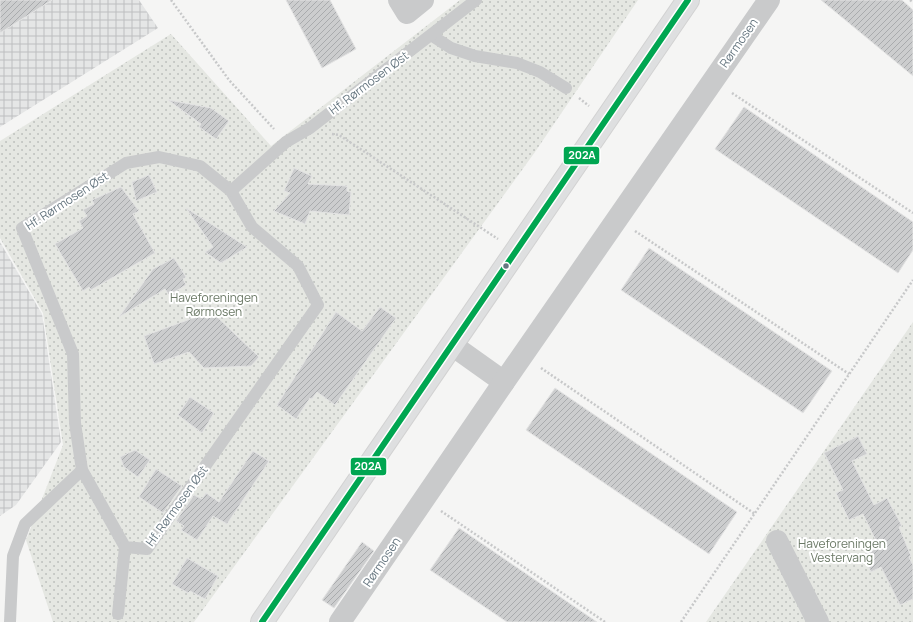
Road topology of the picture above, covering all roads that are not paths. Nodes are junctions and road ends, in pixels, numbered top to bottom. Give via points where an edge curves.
1 (399, 0) edge
2 (423, 0) edge
3 (476, 0) edge
4 (688, 0) edge
5 (769, 0) edge
6 (431, 35) junction
7 (566, 88) road end
8 (232, 191) junction
9 (452, 345) junction
10 (504, 382) junction
11 (82, 470) junction
12 (777, 541) dead end
13 (125, 547) junction
14 (118, 614) dead end
15 (10, 622) edge
16 (262, 622) edge
17 (340, 622) edge
18 (818, 622) edge

1 - 2 street via 407,13
3 - 6 lane, Hf. Rørmosen Øst
4 - 9 street
5 - 10 street, Rørmosen
6 - 7 lane via 451,48 475,56 517,63 540,72
6 - 8 lane, Hf. Rørmosen Øst via 310,128 286,142
8 - 11 lane, Hf. Rørmosen Øst via 200,166 159,157 126,163 22,228 73,354 75,423
8 - 13 lane, Hf. Rørmosen Øst via 252,227 298,266 318,305 148,549
9 - 10 street
9 - 16 street
10 - 17 street, Rørmosen
11 - 13 lane, Hf. Rørmosen Øst
11 - 15 lane via 26,524 13,556
12 - 18 street
13 - 14 lane

